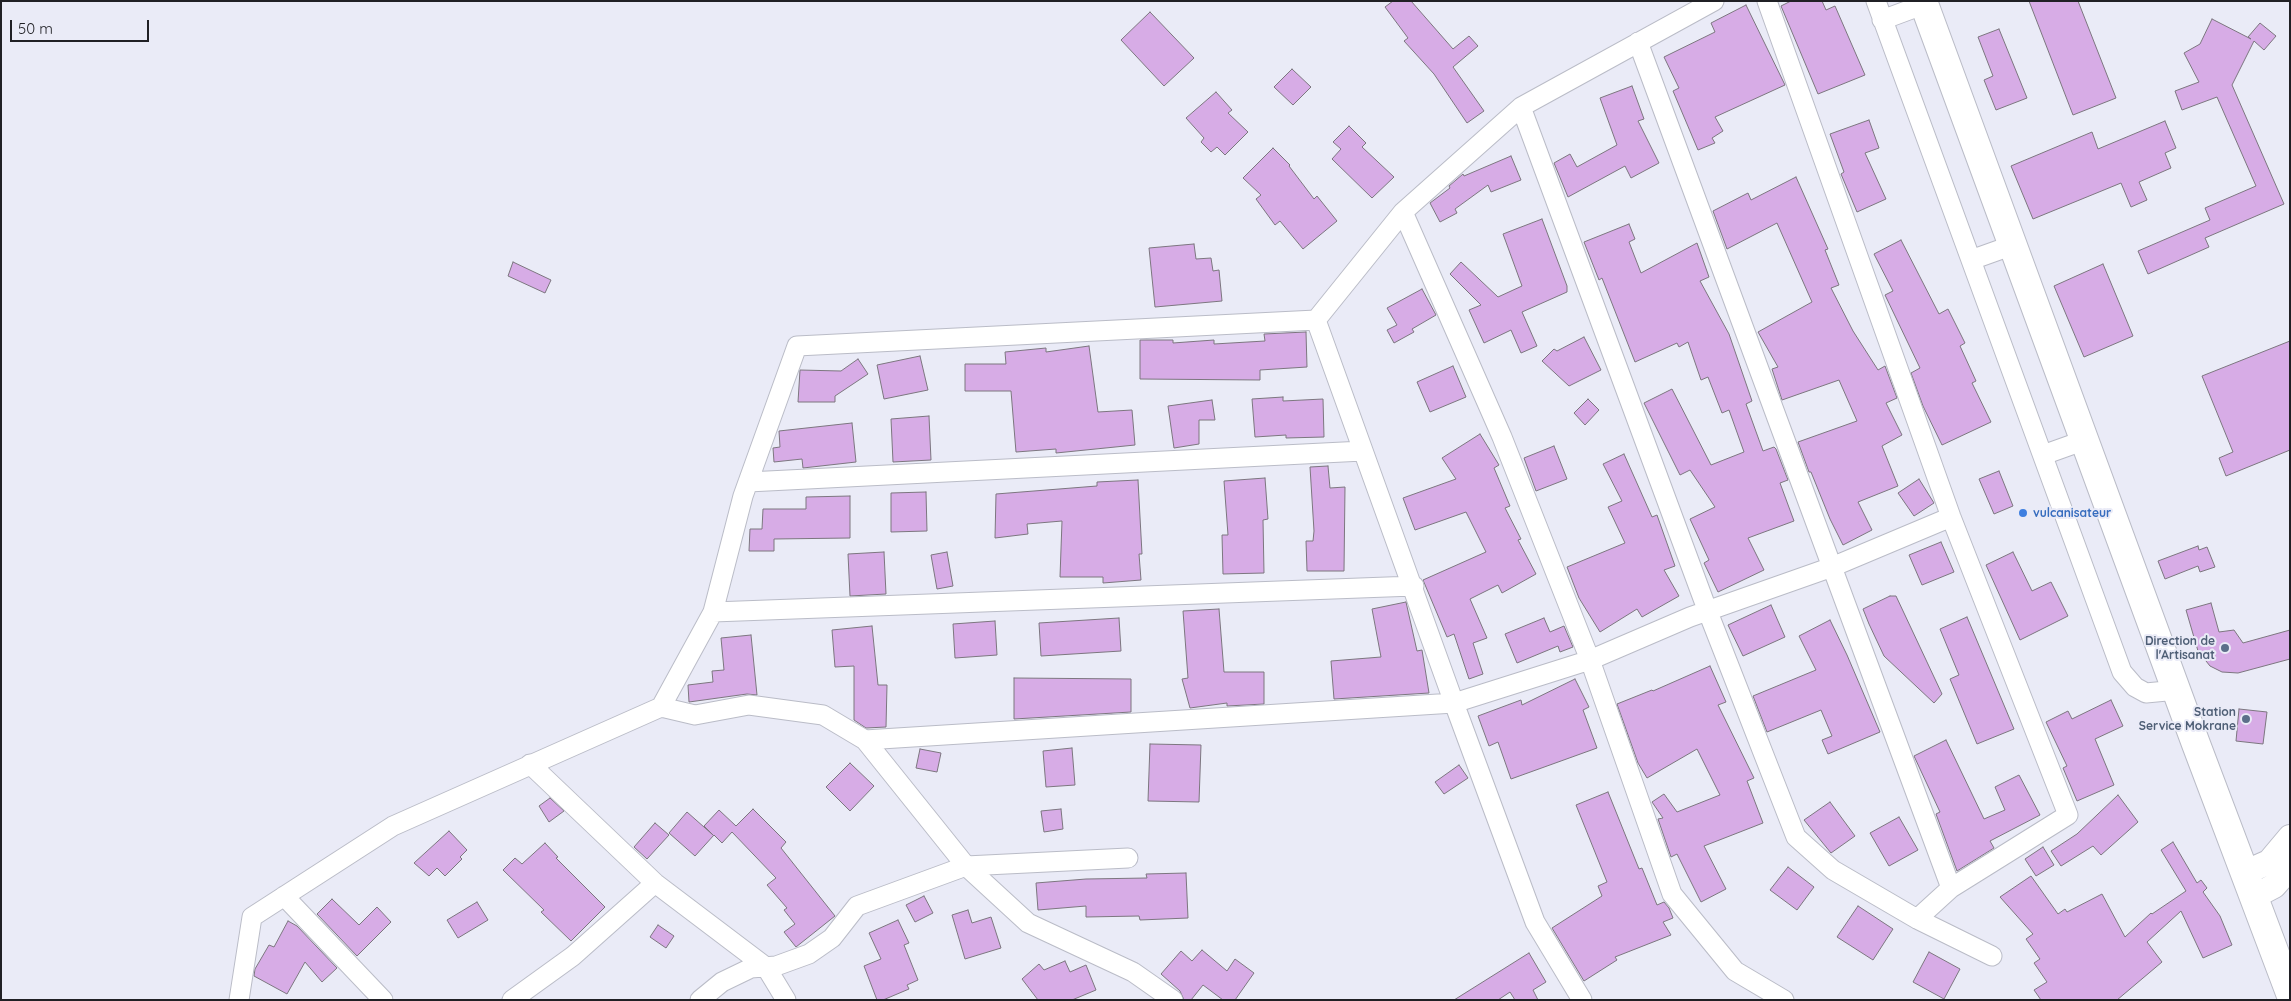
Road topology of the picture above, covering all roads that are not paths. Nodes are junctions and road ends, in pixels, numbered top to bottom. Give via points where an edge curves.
1 (1714, 1) edge
2 (1768, 1) edge
3 (1876, 1) edge
4 (1924, 3) edge
5 (1882, 20) junction
6 (1638, 42) junction
7 (1521, 107) junction
8 (1403, 212) junction
9 (2013, 245) junction
10 (1971, 260) junction
11 (1316, 320) junction
12 (2085, 440) junction
13 (1363, 451) junction
14 (2043, 454) junction
15 (748, 482) junction
16 (1951, 516) junction
17 (1832, 567) junction
18 (1414, 586) junction
19 (713, 612) junction
20 (1708, 612) junction
21 (1590, 660) junction
22 (2176, 690) junction
23 (1454, 703) junction
24 (661, 707) junction
25 (865, 740) junction
26 (530, 764) junction
27 (2290, 837) edge
28 (1128, 858) dead end
29 (966, 866) junction
30 (2290, 868) edge
31 (655, 883) junction
32 (2248, 885) junction
33 (1950, 888) junction
34 (284, 896) junction
35 (1917, 919) junction
36 (1992, 956) dead end
37 (766, 967) junction
38 (2290, 993) edge
39 (239, 1000) edge
40 (383, 1000) edge
41 (512, 1000) edge
42 (700, 1000) edge
43 (786, 1000) edge
44 (1173, 1000) edge
45 (1582, 1000) edge
46 (1784, 1000) edge

1 - 6 street
2 - 16 street
3 - 5 street
4 - 5 street
4 - 9 highway
5 - 10 street
6 - 7 street
6 - 17 street
7 - 8 street
7 - 20 street
8 - 11 street
8 - 21 street via 1502,437
9 - 10 street
9 - 12 highway
10 - 14 street
11 - 13 street
11 - 15 street via 797,346
12 - 14 street
12 - 22 highway
13 - 15 street
13 - 18 street
14 - 22 street via 2122,672 2135,687 2146,693
15 - 19 street
16 - 17 street
16 - 33 street via 2068,815
17 - 20 street
17 - 33 street
18 - 19 street
18 - 23 street
19 - 24 street
20 - 21 street
20 - 35 street via 1796,837 1833,870
21 - 23 street
21 - 46 street via 1672,894 1735,971
22 - 32 highway
23 - 25 street
23 - 45 street via 1535,922
24 - 25 street via 695,715 749,705 823,715
24 - 26 street
25 - 29 street
26 - 31 street
26 - 34 street via 393,826
27 - 32 main road
28 - 29 street
29 - 37 street via 857,906 832,938 809,954
29 - 44 street via 1028,923 1133,972
30 - 32 main road via 2274,886
31 - 37 street
31 - 41 street via 573,956
32 - 38 highway
33 - 35 street
34 - 39 street via 252,917
34 - 40 street
35 - 36 street
37 - 42 street via 751,968 722,982
37 - 43 street

